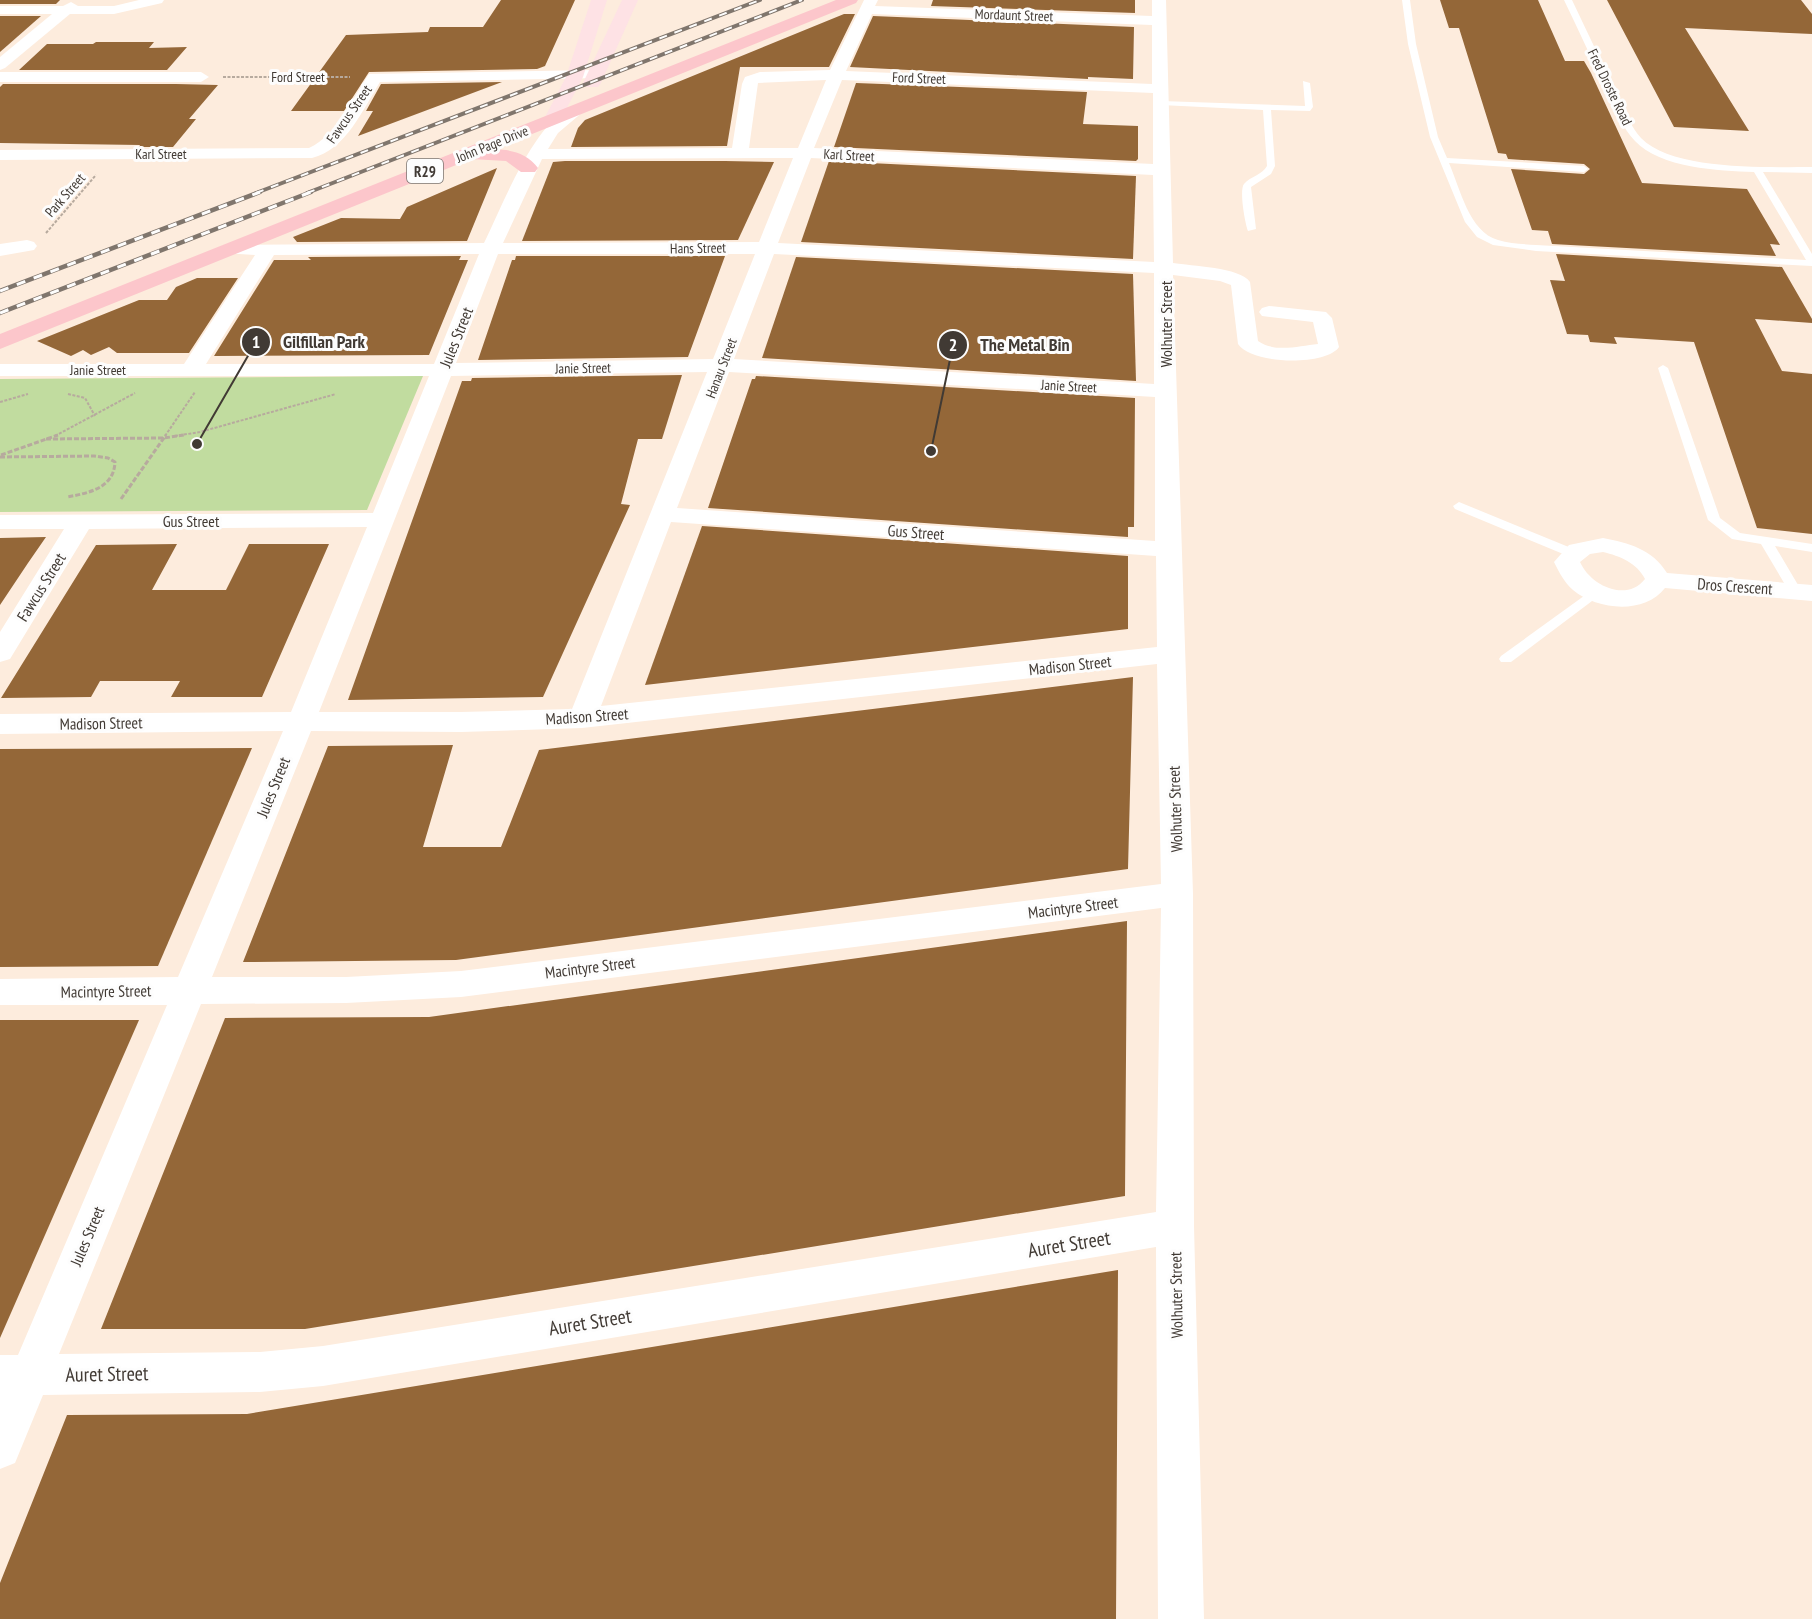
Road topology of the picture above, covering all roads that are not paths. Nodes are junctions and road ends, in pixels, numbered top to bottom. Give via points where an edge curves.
1 (157, 0) edge
2 (850, 0) edge
3 (1406, 0) edge
4 (1568, 0) edge
5 (597, 4) edge
6 (628, 4) edge
7 (72, 5) edge
8 (829, 9) junction
9 (0, 10) edge
10 (867, 10) edge
11 (1159, 10) edge
12 (0, 65) edge
13 (595, 75) junction
14 (836, 75) junction
15 (0, 76) edge
16 (575, 76) junction
17 (201, 77) road end
18 (1306, 83) dead end
19 (1161, 96) junction
20 (1267, 108) junction
21 (566, 112) junction
22 (322, 150) joint
23 (740, 153) junction
24 (804, 153) junction
25 (0, 155) edge
26 (462, 156) junction
27 (1445, 160) junction
28 (532, 161) junction
29 (1756, 168) junction
30 (1584, 169) dead end
31 (1162, 170) junction
32 (1812, 170) edge
33 (1251, 229) dead end
34 (27, 246) road end
35 (768, 248) junction
36 (230, 249) junction
37 (268, 249) junction
38 (491, 249) junction
39 (0, 250) edge
40 (1812, 262) edge
41 (1165, 268) junction
42 (1269, 312) dead end
43 (0, 342) edge
44 (723, 365) junction
45 (1663, 368) dead end
46 (0, 369) edge
47 (201, 370) junction
48 (442, 370) junction
49 (1166, 391) junction
50 (1459, 506) dead end
51 (664, 514) junction
52 (382, 520) junction
53 (0, 522) edge
54 (93, 522) junction
55 (1766, 542) junction
56 (1812, 548) edge
57 (1168, 549) junction
58 (1572, 553) junction
59 (1658, 580) junction
60 (1595, 592) junction
61 (1803, 592) edge
62 (0, 652) edge
63 (1171, 654) junction
64 (1506, 659) dead end
65 (582, 718) junction
66 (301, 721) junction
67 (0, 724) edge
68 (1178, 894) junction
69 (190, 989) junction
70 (0, 992) edge
71 (1175, 1227) junction
72 (15, 1375) edge
73 (0, 1448) edge
74 (1181, 1619) edge

1 - 7 street via 121,9
2 - 8 main road, John Page Drive / R29
3 - 27 lane via 1420,80 1434,137
4 - 29 lane, Fred Droste Road via 1638,140 1660,154 1690,162
5 - 6 main road
5 - 16 main road, Jules Street
6 - 13 main road, Jules Street
7 - 9 street
7 - 12 street
8 - 10 street
8 - 21 main road, John Page Drive / R29
10 - 11 street, Mordaunt Street
10 - 14 street, Hanau Street
11 - 19 street, Wolhuter Street
13 - 16 street
13 - 21 main road, Jules Street
14 - 19 street, Ford Street
14 - 23 street, Ford Street via 751,80
14 - 24 street, Hanau Street
15 - 17 street
16 - 21 main road, Jules Street
16 - 22 street, Fawcus Street via 375,77 336,137
18 - 20 lane via 1307,109
19 - 20 lane
19 - 31 street, Wolhuter Street
20 - 33 lane via 1271,166 1247,186
21 - 26 main road, John Page Drive / R29
21 - 28 street, Jules Street
22 - 25 street, Karl Street via 302,154
23 - 24 street, Karl Street
23 - 28 street, Karl Street
24 - 31 street, Karl Street
24 - 35 street, Hanau Street
26 - 28 main road via 500,154
26 - 36 main road, John Page Drive / R29
27 - 30 lane
27 - 40 lane via 1470,222 1480,235 1496,243
28 - 38 street, Jules Street
29 - 32 lane, Fred Droste Road
29 - 40 lane
31 - 41 street, Wolhuter Street
34 - 39 street
35 - 38 street, Hans Street
35 - 41 street, Hans Street
35 - 44 street, Hanau Street
36 - 37 street, Hans Street
36 - 43 main road, John Page Drive / R29
37 - 38 street, Hans Street
37 - 47 street
38 - 48 street, Jules Street
41 - 42 street, Hans Street via 1240,282 1248,344 1256,350 1276,354 1329,347 1323,318
41 - 49 street, Wolhuter Street
44 - 48 street, Janie Street
44 - 49 street, Janie Street
44 - 51 street, Hanau Street
45 - 55 lane via 1714,520 1736,536
46 - 47 street, Janie Street
47 - 48 street, Janie Street
48 - 52 street, Jules Street
49 - 57 street, Wolhuter Street
50 - 58 lane
51 - 57 street, Gus Street
51 - 65 street, Hanau Street
52 - 54 street, Gus Street
52 - 66 street, Jules Street
53 - 54 street, Gus Street
54 - 62 street, Fawcus Street
55 - 56 lane
55 - 61 lane
57 - 63 street, Wolhuter Street
58 - 59 street via 1594,546 1622,549 1641,557 1653,568
58 - 60 street via 1567,562 1569,573
59 - 60 street via 1653,591 1638,597 1618,598
59 - 61 street, Dros Crescent
60 - 64 lane
63 - 65 street, Madison Street
63 - 68 street, Wolhuter Street
65 - 66 street, Madison Street
66 - 67 street, Madison Street
66 - 69 street, Jules Street
68 - 69 street, Macintyre Street via 461,984 346,990
68 - 71 street, Wolhuter Street
69 - 70 street, Macintyre Street
69 - 72 street, Jules Street
71 - 72 street, Auret Street via 323,1366 260,1372
71 - 74 street, Wolhuter Street
72 - 73 street, Jules Street

